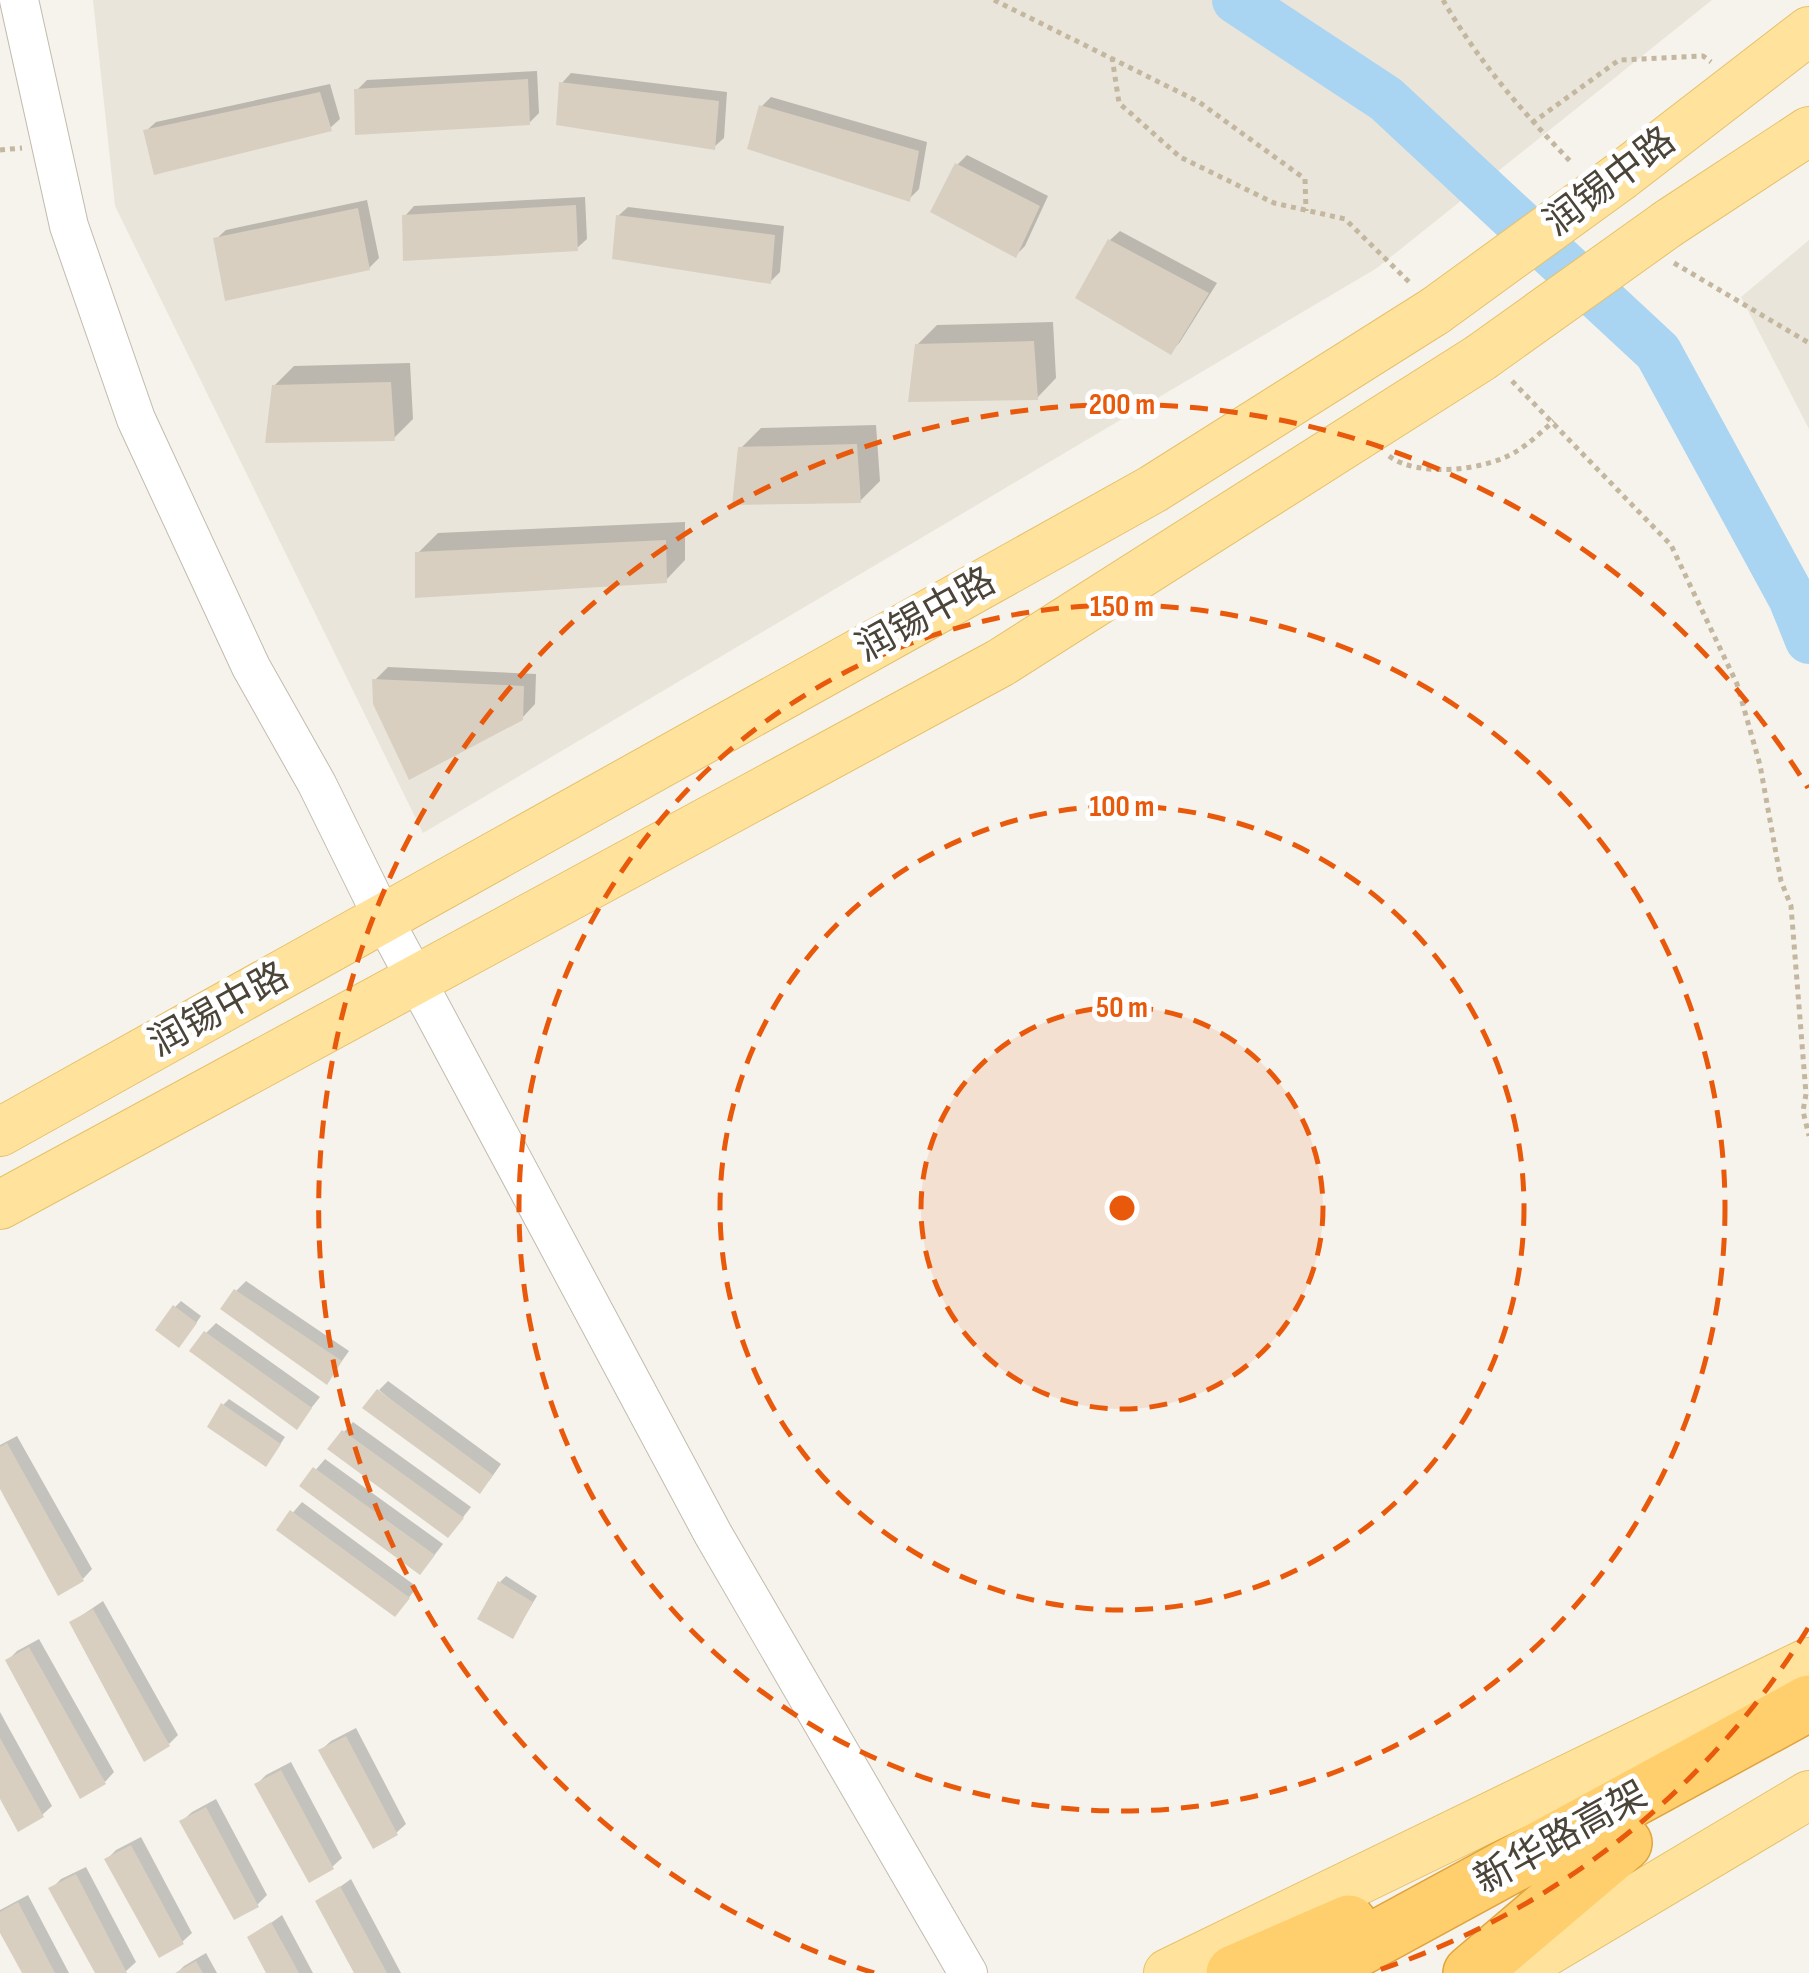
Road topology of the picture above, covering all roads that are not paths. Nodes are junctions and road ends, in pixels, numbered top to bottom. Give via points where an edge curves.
1 (20, 9) edge
2 (1809, 31) edge
3 (1809, 131) edge
4 (383, 918) junction
5 (416, 980) junction
6 (0, 1132) edge
7 (0, 1205) edge
8 (1809, 1662) edge
9 (1809, 1703) edge
10 (1809, 1744) edge
11 (1809, 1795) edge
12 (1619, 1826) junction
13 (968, 1973) edge
14 (1168, 1973) edge
15 (1234, 1973) edge
16 (1314, 1973) edge
17 (1382, 1973) edge
18 (1471, 1973) edge
19 (1511, 1973) edge

1 - 4 street via 69,226 136,419 251,667
2 - 4 main road, 润锡中路, bridge via 1621,176 1425,299 1153,489
3 - 5 main road, 润锡中路, bridge via 1669,224 1496,369 1362,434 1000,664
4 - 5 street
4 - 6 main road, 润锡中路
5 - 7 main road, 润锡中路
5 - 13 street via 713,1534
8 - 14 main road
9 - 12 highway, 新华路高架
10 - 12 highway, 新华路高架
11 - 19 main road
12 - 15 highway
12 - 16 highway, 新华路高架
12 - 17 highway, 新华路高架
12 - 18 highway

